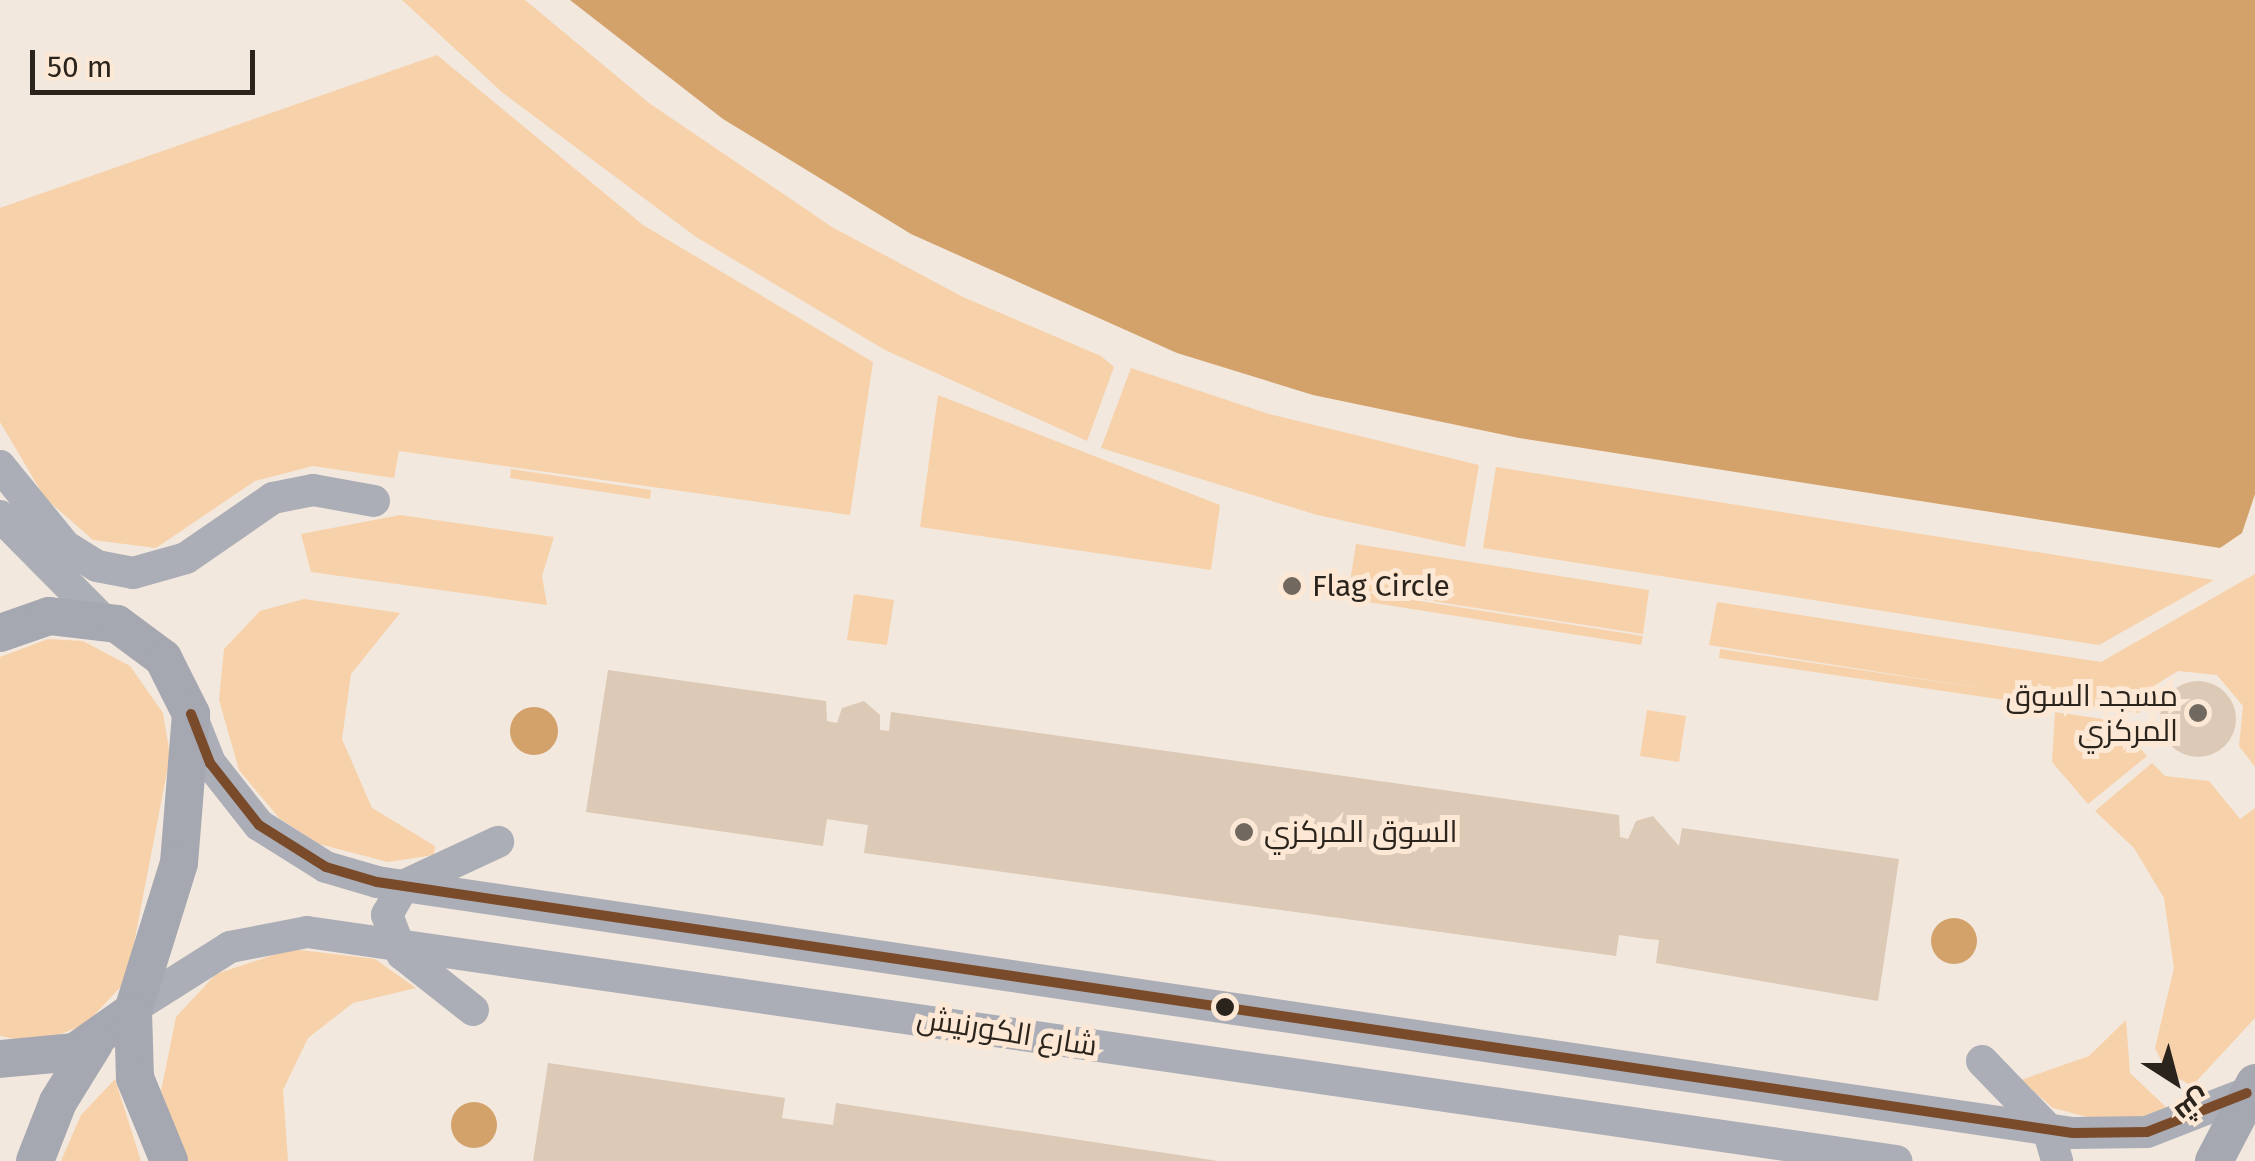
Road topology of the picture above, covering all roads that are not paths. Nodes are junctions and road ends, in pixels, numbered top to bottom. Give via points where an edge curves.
1 (0, 466) edge
2 (374, 501) dead end
3 (0, 516) edge
4 (102, 619) junction
5 (0, 633) edge
6 (191, 714) junction
7 (498, 842) dead end
8 (403, 886) junction
9 (390, 940) junction
10 (134, 1009) junction
11 (473, 1010) dead end
12 (95, 1042) junction
13 (0, 1059) edge
14 (1982, 1061) dead end
15 (2251, 1088) edge
16 (2048, 1128) junction
17 (36, 1161) edge
18 (169, 1161) edge
19 (1897, 1161) edge
20 (2057, 1161) edge
21 (2214, 1161) edge

1 - 2 main road via 65,546 114,571 169,566 254,507 293,492 334,491
3 - 4 main road
4 - 5 main road via 49,616
4 - 6 main road via 163,658
6 - 8 main road, شارع الكورنيش via 224,785 279,841 326,867
6 - 10 main road via 179,863
7 - 8 main road
8 - 9 main road via 389,907
8 - 16 main road, شارع الكورنيش
9 - 10 main road, شارع الكورنيش via 306,932 248,940
9 - 11 main road
9 - 19 main road, شارع الكورنيش
10 - 12 main road
10 - 18 main road via 136,1078
12 - 13 main road via 52,1059
12 - 17 main road via 58,1102
14 - 16 main road
15 - 16 main road, شارع الكورنيش via 2147,1132
15 - 21 main road
16 - 20 main road

